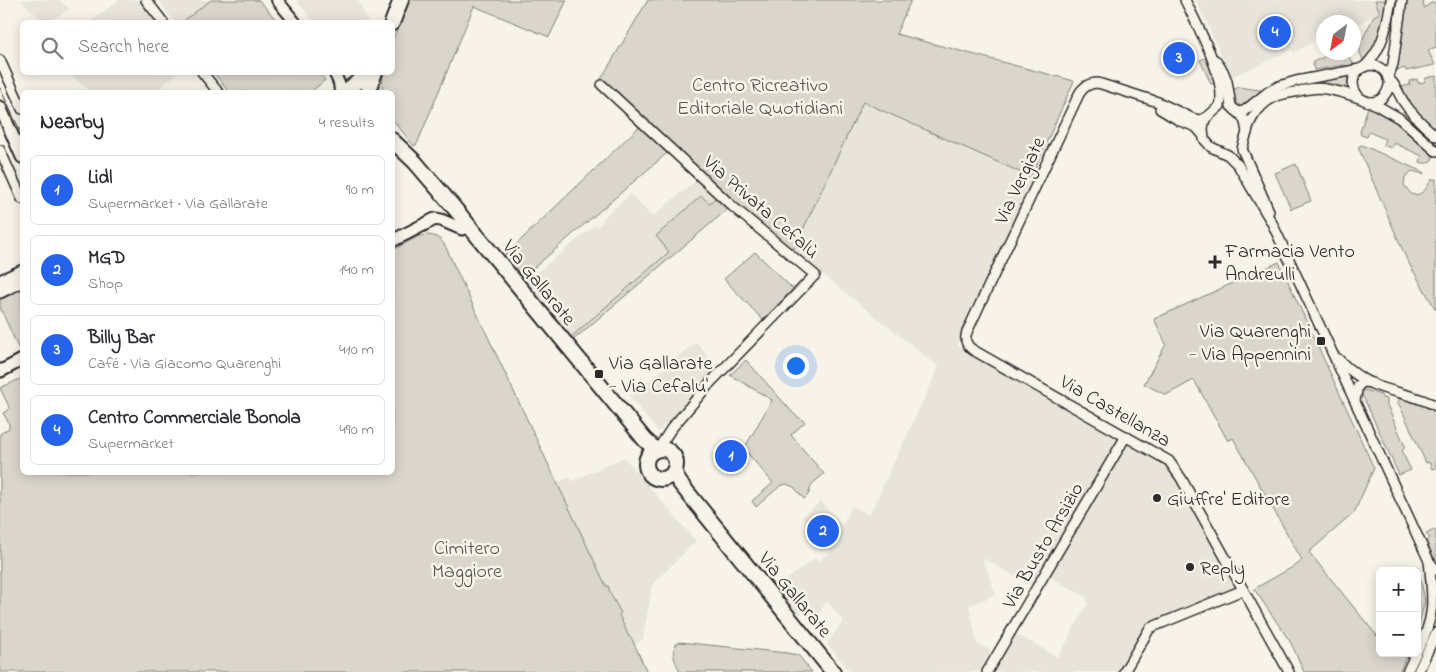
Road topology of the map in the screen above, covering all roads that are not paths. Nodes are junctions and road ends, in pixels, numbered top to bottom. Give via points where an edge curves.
1 (146, 0) edge
2 (277, 0) edge
3 (401, 0) edge
4 (1185, 0) edge
5 (1391, 0) edge
6 (1402, 0) edge
7 (161, 20) edge
8 (293, 20) edge
9 (393, 20) edge
10 (1211, 56) junction
11 (0, 60) edge
12 (1362, 68) junction
13 (204, 75) edge
14 (335, 75) edge
15 (366, 75) edge
16 (375, 75) edge
17 (377, 75) edge
18 (1388, 78) junction
19 (602, 85) dead end
20 (216, 90) edge
21 (346, 90) edge
22 (348, 90) edge
23 (369, 90) edge
24 (376, 90) edge
25 (1140, 97) junction
26 (1360, 98) junction
27 (1370, 102) junction
28 (20, 105) edge
29 (0, 107) edge
30 (1215, 110) junction
31 (1236, 111) junction
32 (1207, 117) junction
33 (1247, 133) junction
34 (1203, 135) junction
35 (395, 136) edge
36 (1436, 136) edge
37 (1243, 142) junction
38 (395, 143) edge
39 (0, 150) edge
40 (1436, 151) edge
41 (20, 152) edge
42 (1220, 152) junction
43 (395, 156) edge
44 (415, 162) junction
45 (20, 195) edge
46 (1272, 223) junction
47 (462, 230) junction
48 (395, 240) edge
49 (20, 271) edge
50 (0, 281) edge
51 (20, 282) edge
52 (0, 292) edge
53 (966, 342) joint
54 (1334, 354) junction
55 (20, 361) edge
56 (0, 371) edge
57 (1372, 383) junction
58 (1355, 400) junction
59 (1436, 406) edge
60 (1126, 436) junction
61 (654, 451) junction
62 (670, 474) junction
63 (1429, 561) junction
64 (1436, 570) edge
65 (1242, 590) junction
66 (1436, 634) edge
67 (1421, 646) edge
68 (1414, 657) edge
69 (825, 672) edge
70 (833, 672) edge
71 (988, 672) edge
72 (1124, 672) edge
73 (1289, 672) edge
74 (1407, 672) edge
75 (1418, 672) edge

1 - 7 street
2 - 8 street
3 - 9 main road
4 - 10 street
5 - 12 street via 1380,47
6 - 18 street
10 - 30 street via 1221,90 1221,104
10 - 31 street via 1222,71
11 - 28 street
12 - 18 street via 1375,66
12 - 26 street via 1353,78 1353,89
12 - 31 street via 1278,86 1244,111
13 - 20 street
14 - 21 street
15 - 22 main road
16 - 23 main road
17 - 24 main road
18 - 27 street via 1385,95
18 - 36 street via 1410,111
19 - 61 street, Via Privata Cefalù via 732,206 815,275 710,383
25 - 32 street, Via Vergiate via 1195,120
25 - 34 street, Via Vergiate via 1180,121 1196,126
25 - 53 street, Via Vergiate via 1098,83 1089,84 1080,92 967,332
26 - 27 street
26 - 33 street via 1323,88 1279,95 1257,112 1248,125
27 - 40 street via 1399,118
29 - 41 main road
30 - 31 street via 1227,108
30 - 32 street
31 - 33 street via 1244,120
32 - 34 street
33 - 37 street
34 - 42 street via 1208,145
35 - 44 main road
37 - 42 street via 1234,150
37 - 46 street via 1243,151 1268,204
38 - 44 main road, Via Gallarate
39 - 45 street
42 - 46 street via 1230,156 1238,165
43 - 47 main road, Via Gallarate
44 - 61 main road, Via Gallarate
46 - 54 street
47 - 48 main road via 434,220
47 - 61 main road, Via Gallarate
49 - 50 main road
51 - 52 main road
53 - 60 street, Via Castellanza via 973,350
54 - 57 street
54 - 58 street
55 - 56 main road
57 - 58 street via 1363,382 1358,386
57 - 59 street
58 - 63 street
60 - 65 street, Via Castellanza via 1169,461
60 - 71 street, Via Busto Arsizio
61 - 62 main road, Via Gallarate via 665,449 673,455 676,463
61 - 62 main road, Via Gallarate via 646,465 649,473 657,478
62 - 69 main road, Via Gallarate
62 - 70 main road, Via Gallarate
63 - 64 street
63 - 67 street via 1432,615
65 - 72 street via 1150,628
65 - 73 street, Via Castellanza
66 - 75 street
68 - 74 street

